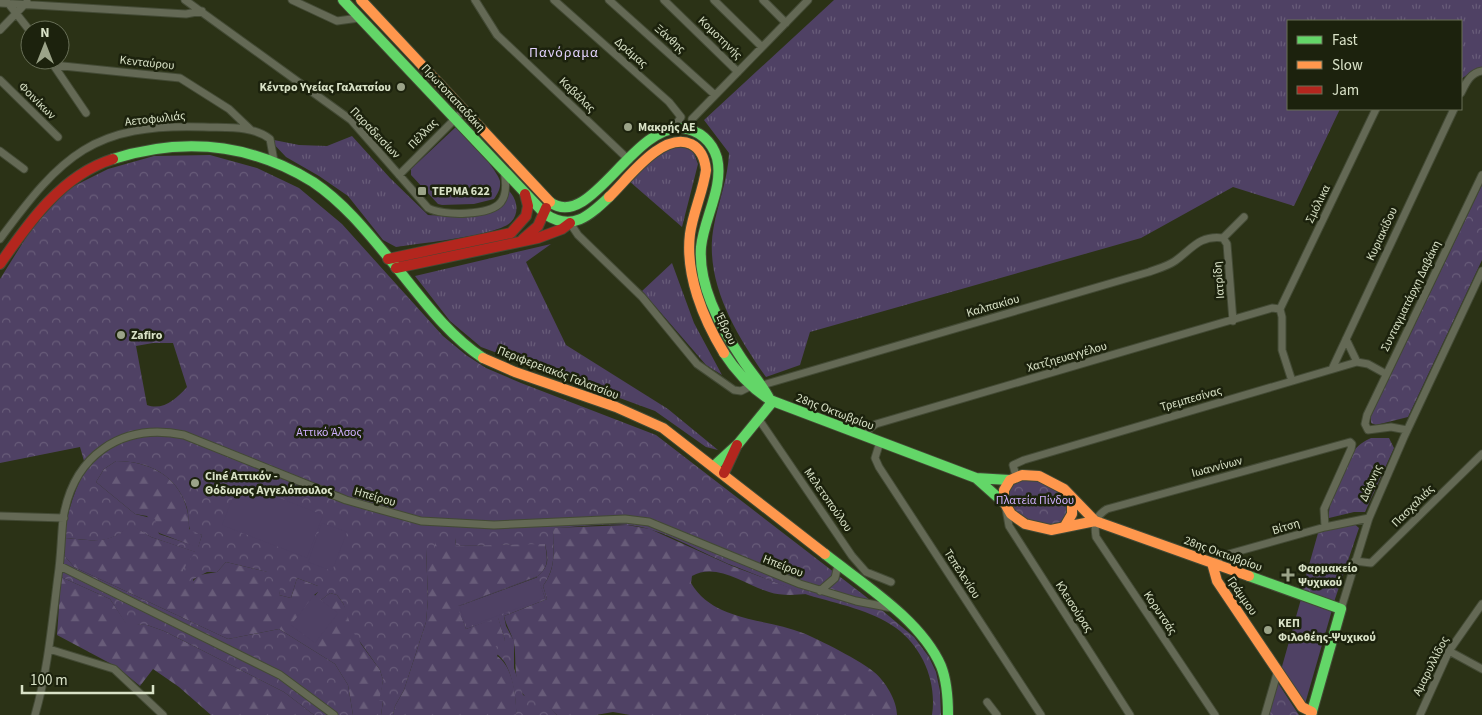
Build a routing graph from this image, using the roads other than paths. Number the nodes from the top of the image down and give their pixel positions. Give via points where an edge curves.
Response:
1 (185, 0) edge
2 (292, 0) edge
3 (343, 0) edge
4 (361, 0) edge
5 (475, 0) edge
6 (554, 0) edge
7 (609, 0) edge
8 (664, 0) edge
9 (714, 0) edge
10 (763, 0) edge
11 (808, 0) edge
12 (27, 2) edge
13 (0, 3) edge
14 (8, 3) junction
15 (202, 11) junction
16 (17, 12) junction
17 (360, 18) junction
18 (22, 20) edge
19 (786, 22) junction
20 (0, 30) edge
21 (762, 47) junction
22 (70, 64) edge
23 (57, 70) edge
24 (1482, 70) edge
25 (738, 72) junction
26 (0, 80) edge
27 (1462, 92) edge
28 (715, 95) junction
29 (1376, 110) edge
30 (1454, 110) edge
31 (463, 111) junction
32 (86, 113) dead end
33 (681, 117) junction
34 (454, 118) junction
35 (692, 119) junction
36 (674, 128) junction
37 (251, 130) junction
38 (698, 133) junction
39 (58, 137) dead end
40 (0, 151) edge
41 (629, 160) junction
42 (274, 161) junction
43 (24, 168) dead end
44 (504, 171) junction
45 (399, 174) junction
46 (1482, 175) edge
47 (523, 191) junction
48 (549, 200) junction
49 (545, 214) junction
50 (1244, 217) dead end
51 (570, 223) junction
52 (1222, 238) junction
53 (0, 240) edge
54 (518, 242) junction
55 (388, 259) junction
56 (1, 260) edge
57 (396, 268) junction
58 (1482, 271) edge
59 (1280, 309) junction
60 (1233, 321) junction
61 (1346, 339) junction
62 (1357, 362) junction
63 (1332, 369) junction
64 (1386, 374) junction
65 (1292, 381) junction
66 (749, 387) junction
67 (764, 387) junction
68 (770, 403) junction
69 (758, 418) junction
70 (1407, 430) junction
71 (865, 436) junction
72 (880, 442) junction
73 (738, 444) junction
74 (1482, 454) edge
75 (714, 466) junction
76 (724, 472) junction
77 (976, 478) junction
78 (1012, 478) junction
79 (1072, 498) junction
80 (1005, 505) junction
81 (0, 516) edge
82 (64, 518) junction
83 (1369, 518) junction
84 (1095, 521) junction
85 (1065, 526) junction
86 (1325, 527) junction
87 (1355, 561) junction
88 (1212, 563) junction
89 (838, 565) junction
90 (60, 566) junction
91 (891, 582) dead end
92 (820, 591) junction
93 (1482, 604) edge
94 (893, 608) junction
95 (1341, 610) junction
96 (48, 648) junction
97 (1449, 651) junction
98 (1482, 669) edge
99 (1278, 670) junction
100 (988, 702) dead end
101 (1311, 713) edge
102 (35, 715) edge
103 (163, 715) edge
104 (334, 715) edge
105 (948, 715) edge
106 (997, 715) edge
107 (1041, 715) edge
108 (1130, 715) edge
109 (1215, 715) edge
110 (1265, 715) edge
111 (1420, 715) edge

1 - 15 street, Παραδεισίων
2 - 17 street via 337,21
3 - 17 main road, Πρωτοπαπαδάκη
4 - 31 main road, Πρωτοπαπαδάκη
5 - 41 street, Καβάλας via 497,34
6 - 33 street, Δράμας via 669,102
7 - 28 street, Ξάνθης
8 - 25 street, Κομοτηνής
9 - 21 street
10 - 19 street
11 - 19 street
12 - 14 street
12 - 15 street via 186,14
12 - 16 street
13 - 14 street
14 - 16 street
15 - 45 street, Παραδεισίων via 351,120
16 - 18 street
16 - 20 street
17 - 34 main road, Πρωτοπαπαδάκη
19 - 21 street
21 - 25 street
22 - 37 street, Κενταύρου via 180,78 229,109
23 - 32 street
24 - 27 street via 1467,80
25 - 28 street
26 - 39 street, Φοινίκων
28 - 35 street
29 - 59 street, Σμόλικα
30 - 61 street, Κυριακίδου
31 - 34 street, Πέλλας
31 - 48 main road, Πρωτοπαπαδάκη
33 - 35 street
33 - 36 street
34 - 44 main road, Πρωτοπαπαδάκη
34 - 45 street, Πέλλας
35 - 38 street, Έβρου
36 - 38 main road
36 - 41 main road via 658,133
37 - 42 street via 270,139
37 - 53 street, Αετοφωλιάς via 168,127 125,132 103,139 62,165 24,206
38 - 67 main road, Έβρου via 711,145 718,164 717,180 702,233 703,272 730,338
40 - 43 street
41 - 48 main road via 575,208 565,210
42 - 55 main road, Περιφερειακός Γαλατσίου via 327,192 355,219
42 - 56 main road, Περιφερειακός Γαλατσίου via 229,149 175,146 129,154 104,163 66,186 36,215
44 - 45 street, Παραδεισίων via 506,182 501,202 493,208 448,214 428,208
44 - 47 main road, Πρωτοπαπαδάκη
46 - 64 street, Συνταγματάρχη Δαβάκη
47 - 49 main road, Πρωτοπαπαδάκη
47 - 55 main road via 529,203 528,215 511,233
48 - 49 main road
49 - 51 main road
49 - 54 main road via 532,234
50 - 52 street
51 - 54 main road, Έβρου via 552,234
51 - 66 street via 578,235 642,297 697,364 734,390
51 - 66 main road, Έβρου via 594,210 664,145 685,141 698,149 706,169 690,234 688,260 719,344 732,368
52 - 60 street, Ιατρίδη via 1227,244
52 - 67 street, Καλπακίου via 1211,237 1201,241 1174,262 1149,272
54 - 57 main road, Έβρου
55 - 57 main road, Περιφερειακός Γαλατσίου
57 - 75 main road, Περιφερειακός Γαλατσίου via 467,347 485,359 665,429
58 - 70 street, Δάφνης
59 - 60 street, Χατζηευαγγέλου via 1272,308
59 - 65 street via 1282,350
60 - 71 street, Χατζηευαγγέλου via 876,424
61 - 62 street
61 - 63 street, Κυριακίδου
62 - 63 street, Τρεμπεσίνας
62 - 64 street
63 - 65 street, Τρεμπεσίνας
64 - 70 street, Συνταγματάρχη Δαβάκη via 1367,415 1366,429 1374,431 1391,427
65 - 78 street, Τρεμπεσίνας via 1024,460 1013,465
66 - 68 main road, Έβρου
67 - 68 main road, Έβρου
68 - 69 main road
68 - 71 main road, 28ης Οκτωβρίου
69 - 73 main road
69 - 91 street, Μελετοπούλου via 852,556 866,572
70 - 83 street, Δάφνης
71 - 72 main road, 28ης Οκτωβρίου
72 - 77 main road, 28ης Οκτωβρίου
72 - 107 street, Τεπελενίου via 875,458 879,467
73 - 75 main road
73 - 76 main road
74 - 87 street, Πασχαλιάς via 1371,563
75 - 76 main road, Περιφερειακός Γαλατσίου
76 - 89 main road, Περιφερειακός Γαλατσίου
77 - 78 main road, 28ης Οκτωβρίου
77 - 80 main road, 28ης Οκτωβρίου
78 - 79 main road, 28ης Οκτωβρίου via 1031,474 1046,478 1062,487
78 - 80 main road via 1004,489
79 - 84 main road, 28ης Οκτωβρίου
79 - 85 main road via 1072,514
80 - 85 main road, 28ης Οκτωβρίου via 1011,514 1034,526 1049,530
80 - 108 street, Κλεισούρας via 1009,526
81 - 82 street
82 - 90 street, Ηπείρου
82 - 92 street, Ηπείρου via 79,472 100,451 133,434 169,432 202,441 383,512 428,522 467,525 641,521 661,526
83 - 86 street, Βίτση
83 - 87 street, Δάφνης
84 - 85 main road, 28ης Οκτωβρίου
84 - 86 street, Ιωαννίνων via 1107,509 1350,442 1351,449 1324,509
84 - 88 main road, 28ης Οκτωβρίου
84 - 109 street, Κορυτσάς via 1096,537
86 - 88 street, Βίτση via 1225,555
87 - 95 street, Δάφνης
88 - 95 main road, 28ης Οκτωβρίου
88 - 99 main road, Γράμμου via 1217,581
89 - 92 street via 835,578
89 - 94 main road, Περιφερειακός Γαλατσίου
90 - 96 street, Ηπείρου
90 - 104 street via 280,675
92 - 94 street, Ηπείρου
93 - 97 street, Αμαρυλλίδος
94 - 105 main road, Περιφερειακός Γαλατσίου via 918,630 937,656 947,685
95 - 101 main road, Δάφνης
96 - 102 street, Ηπείρου
96 - 103 street via 114,669
97 - 98 street
97 - 111 street, Αμαρυλλίδος
99 - 101 main road, Γράμμου via 1302,707
99 - 110 street
100 - 106 street

